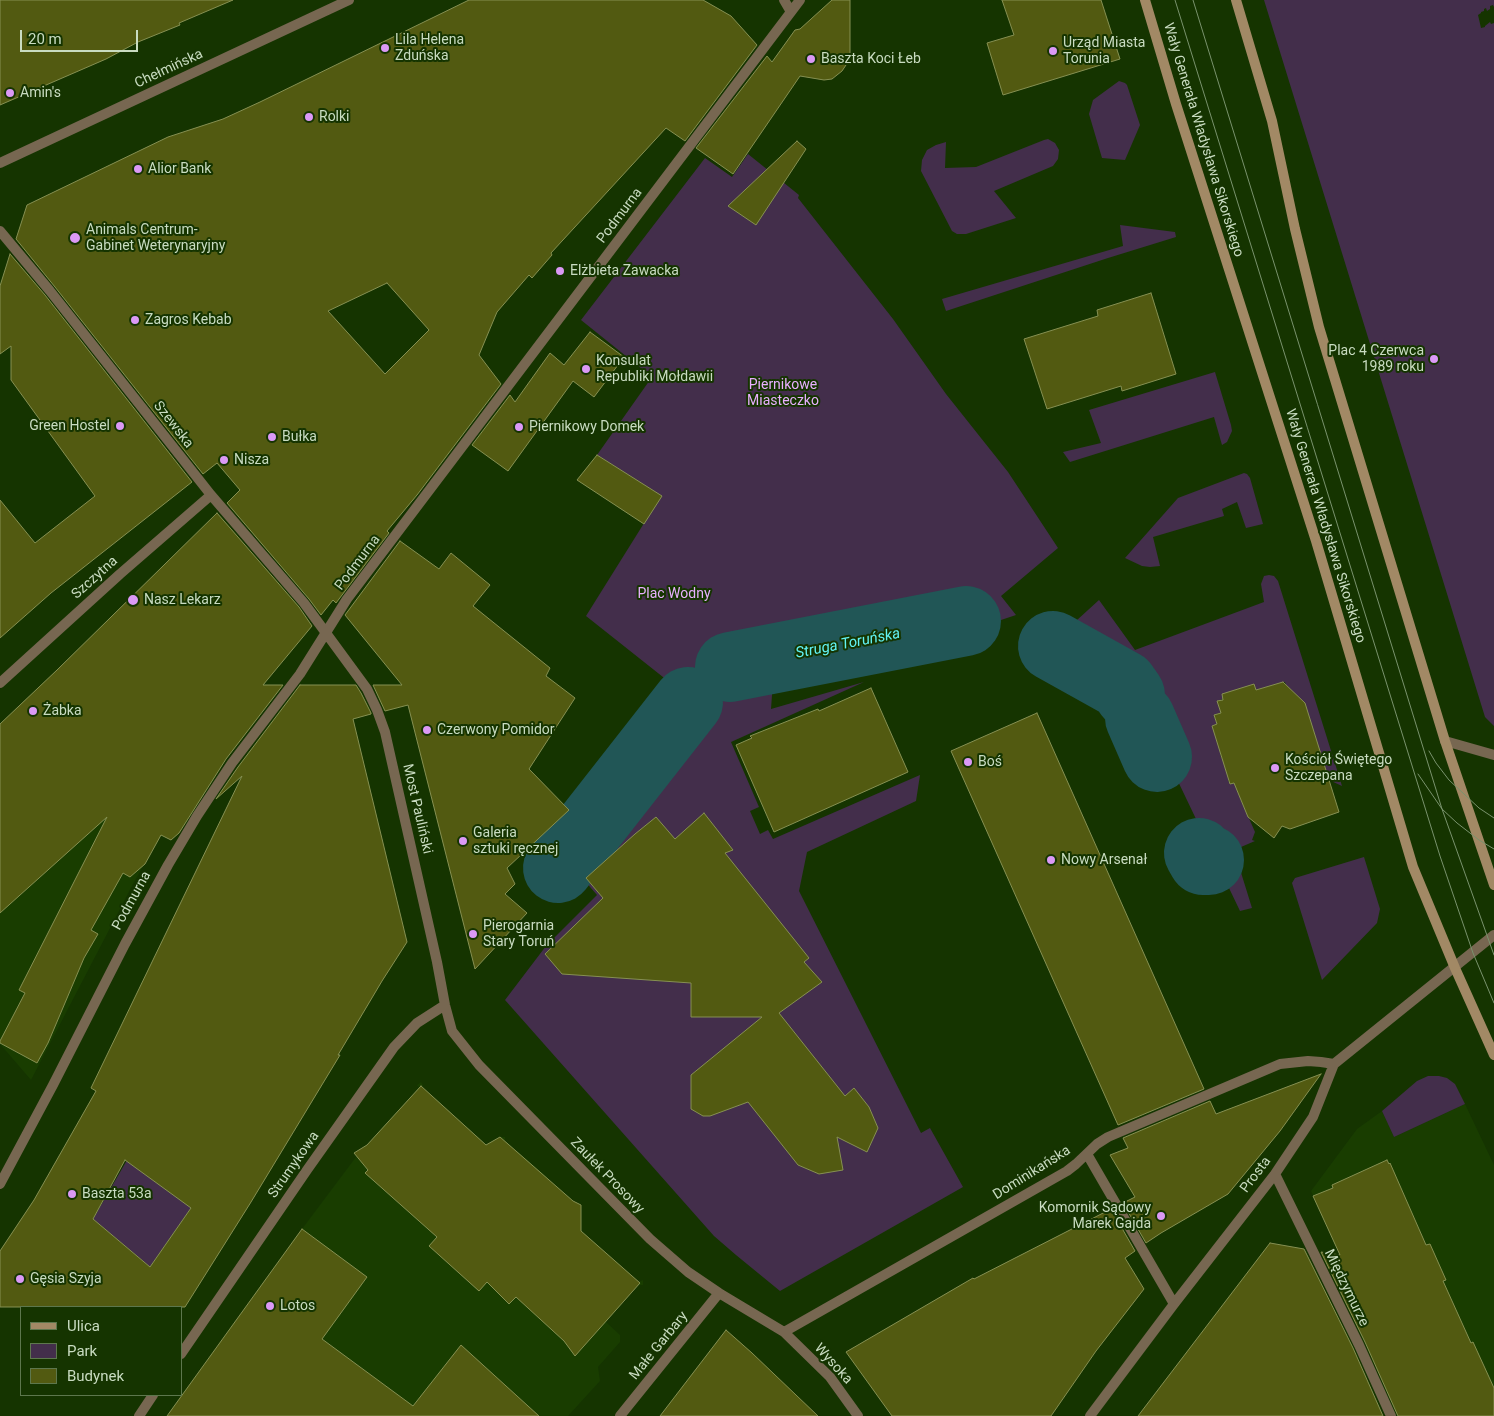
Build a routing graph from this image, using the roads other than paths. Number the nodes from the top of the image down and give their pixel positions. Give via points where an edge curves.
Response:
1 (349, 0) edge
2 (784, 0) edge
3 (800, 0) edge
4 (1145, 0) edge
5 (1236, 0) edge
6 (791, 12) junction
7 (0, 162) edge
8 (0, 231) edge
9 (211, 495) junction
10 (326, 634) junction
11 (0, 683) edge
12 (1445, 741) junction
13 (1494, 755) edge
14 (1494, 885) edge
15 (1494, 935) edge
16 (1454, 968) junction
17 (445, 1004) junction
18 (1494, 1055) edge
19 (1334, 1064) junction
20 (1087, 1154) junction
21 (1275, 1174) junction
22 (0, 1184) edge
23 (719, 1293) junction
24 (1174, 1304) junction
25 (784, 1332) junction
26 (182, 1353) edge
27 (152, 1396) edge
28 (139, 1416) edge
29 (620, 1416) edge
30 (858, 1416) edge
31 (1090, 1416) edge
32 (1391, 1416) edge

1 - 7 street, Chełmińska
2 - 6 street
3 - 6 street, Podmurna
4 - 16 street, Wały Generała Władysława Sikorskiego via 1316,541 1413,867
5 - 12 street via 1272,120 1294,229 1319,327
6 - 10 street, Podmurna via 347,599
8 - 9 street, Szewska
9 - 10 street, Szewska via 304,603
9 - 11 street, Szczytna
10 - 17 street, Most Pauliński via 367,689 385,732
10 - 22 street, Podmurna via 197,816 125,944
12 - 13 street
12 - 14 street
15 - 16 street
16 - 18 street, Wały Generała Władysława Sikorskiego
16 - 19 street
17 - 23 street, Zaułek Prosowy via 452,1030 479,1065 650,1239 688,1272
17 - 26 street, Strumykowa via 417,1024 394,1048
19 - 20 street, Dominikańska via 1308,1061 1280,1064 1108,1137
19 - 21 street, Prosta via 1314,1117
20 - 24 street
20 - 25 street, Dominikańska via 1066,1171
21 - 24 street, Prosta
21 - 32 street, Międzymurze
23 - 25 street, Zaułek Prosowy
23 - 29 street, Małe Garbary
24 - 31 street, Prosta
25 - 30 street, Wysoka via 830,1377
27 - 28 street

